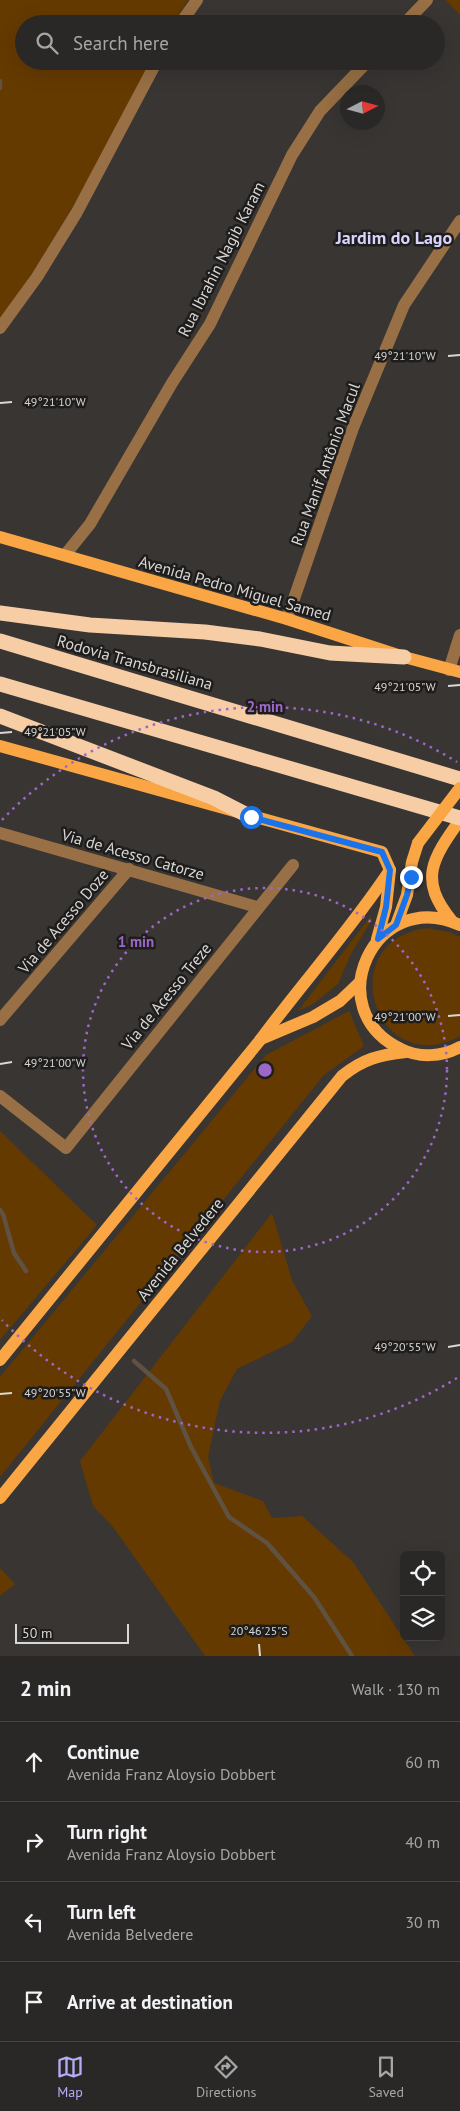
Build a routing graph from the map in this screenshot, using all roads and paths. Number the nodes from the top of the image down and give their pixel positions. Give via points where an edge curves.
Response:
1 (197, 0) edge
2 (426, 0) edge
3 (186, 15) edge
4 (412, 15) edge
5 (152, 70) edge
6 (360, 70) edge
7 (460, 221) edge
8 (0, 328) edge
9 (0, 537) edge
10 (64, 555) junction
11 (0, 613) edge
12 (287, 619) junction
13 (460, 635) edge
14 (0, 641) edge
15 (404, 658) junction
16 (454, 671) edge
17 (0, 684) edge
18 (0, 716) edge
19 (0, 746) edge
20 (460, 779) edge
21 (460, 788) edge
22 (251, 817) junction
23 (460, 819) edge
24 (0, 833) edge
25 (293, 865) dead end
26 (129, 869) junction
27 (390, 870) junction
28 (257, 907) junction
29 (456, 923) edge
30 (396, 925) junction
31 (378, 939) junction
32 (360, 982) junction
33 (1, 1019) edge
34 (261, 1040) junction
35 (460, 1048) edge
36 (406, 1052) junction
37 (0, 1096) edge
38 (0, 1360) edge
39 (0, 1498) edge

1 - 3 street
2 - 4 street
5 - 8 street via 77,212
6 - 10 street, Rua Ibrahin Nagib Karam via 320,112 292,155 210,324 90,524
7 - 12 street, Rua Manif Antônio Macul via 404,305 353,428
9 - 10 main road, Avenida Pedro Miguel Samed
10 - 12 main road, Avenida Pedro Miguel Samed
11 - 15 highway via 90,625 205,632 330,653
12 - 15 main road, Avenida Pedro Miguel Samed
13 - 16 street
14 - 20 highway, Rodovia Transbrasiliana
15 - 16 main road, Avenida Pedro Miguel Samed
17 - 23 highway
18 - 22 highway via 214,798
19 - 22 main road
21 - 30 main road, bridge via 418,843 407,895
22 - 27 main road via 382,852
23 - 29 main road via 438,850 432,873 434,895
24 - 26 street, Via de Acesso Catorze
25 - 28 street, Via de Acesso Treze
26 - 28 street, Via de Acesso Catorze
26 - 33 street, Via de Acesso Doze
27 - 31 main road
27 - 34 main road via 367,905 297,990
28 - 37 street, Via de Acesso Treze via 66,1148
29 - 30 main road via 429,917 406,920
30 - 31 main road
31 - 32 main road via 365,959
32 - 34 main road via 340,1001
32 - 36 main road via 363,1007 375,1030
34 - 38 main road
35 - 36 main road via 432,1055
36 - 39 main road, Avenida Belvedere via 380,1055 359,1063 342,1076

